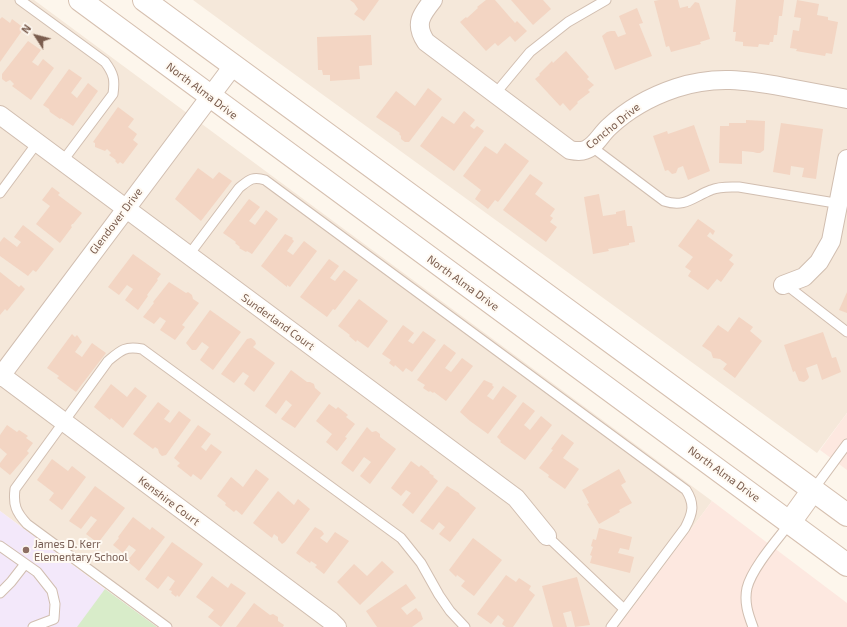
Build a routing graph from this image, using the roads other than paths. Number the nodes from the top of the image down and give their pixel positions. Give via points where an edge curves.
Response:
1 (20, 0) edge
2 (80, 0) edge
3 (144, 0) edge
4 (606, 0) edge
5 (428, 2) edge
6 (233, 66) junction
7 (495, 94) junction
8 (210, 97) junction
9 (847, 99) edge
10 (0, 116) edge
11 (37, 143) junction
12 (592, 146) junction
13 (847, 159) edge
14 (62, 162) junction
15 (0, 193) edge
16 (843, 205) edge
17 (126, 209) junction
18 (188, 256) junction
19 (784, 285) joint
20 (847, 332) edge
21 (1, 376) edge
22 (64, 422) junction
23 (847, 444) edge
24 (813, 490) junction
25 (847, 515) edge
26 (790, 522) junction
27 (547, 536) joint
28 (0, 546) edge
29 (25, 564) junction
30 (847, 565) edge
31 (0, 592) edge
32 (624, 609) junction
33 (54, 623) edge
34 (33, 627) edge
35 (167, 627) edge
36 (337, 627) edge
37 (465, 627) edge
38 (611, 627) edge
39 (753, 627) edge

1 - 14 lane via 105,62 112,72 113,94
2 - 8 main road, North Alma Drive
3 - 6 main road
4 - 7 lane via 568,22 530,52
5 - 7 street, Concho Drive via 420,20 420,28 426,42
6 - 8 street, Glendover Drive
6 - 24 main road
7 - 12 street, Concho Drive via 570,150 578,152
8 - 17 street, Glendover Drive
8 - 26 main road, North Alma Drive
9 - 12 street, Concho Drive via 743,80 703,82 678,87 644,102 609,127
10 - 11 street, Sunderland Court
11 - 14 street, Sunderland Court
11 - 15 lane
12 - 16 lane via 664,201 672,203 688,202 712,189 727,186
13 - 16 street
14 - 17 street, Sunderland Court
16 - 19 street via 831,242 819,262 804,278
17 - 18 street, Sunderland Court
17 - 21 street, Glendover Drive
18 - 27 street, Sunderland Court via 516,498
18 - 32 lane via 239,188 256,178 265,180 680,485 692,499 691,516 685,528
19 - 20 lane
21 - 22 street, Kenshire Court
22 - 35 lane via 15,489 14,500 18,514 27,524
22 - 36 street, Kenshire Court
22 - 37 lane via 108,361 131,347 142,349 401,538 421,563 450,611
23 - 24 lane
24 - 25 main road
24 - 26 main road
26 - 30 main road, North Alma Drive
26 - 39 lane via 753,573 747,588 747,612
27 - 32 lane
28 - 29 lane
29 - 31 lane
29 - 33 lane via 37,572 52,591 55,604
32 - 38 lane
33 - 34 lane

